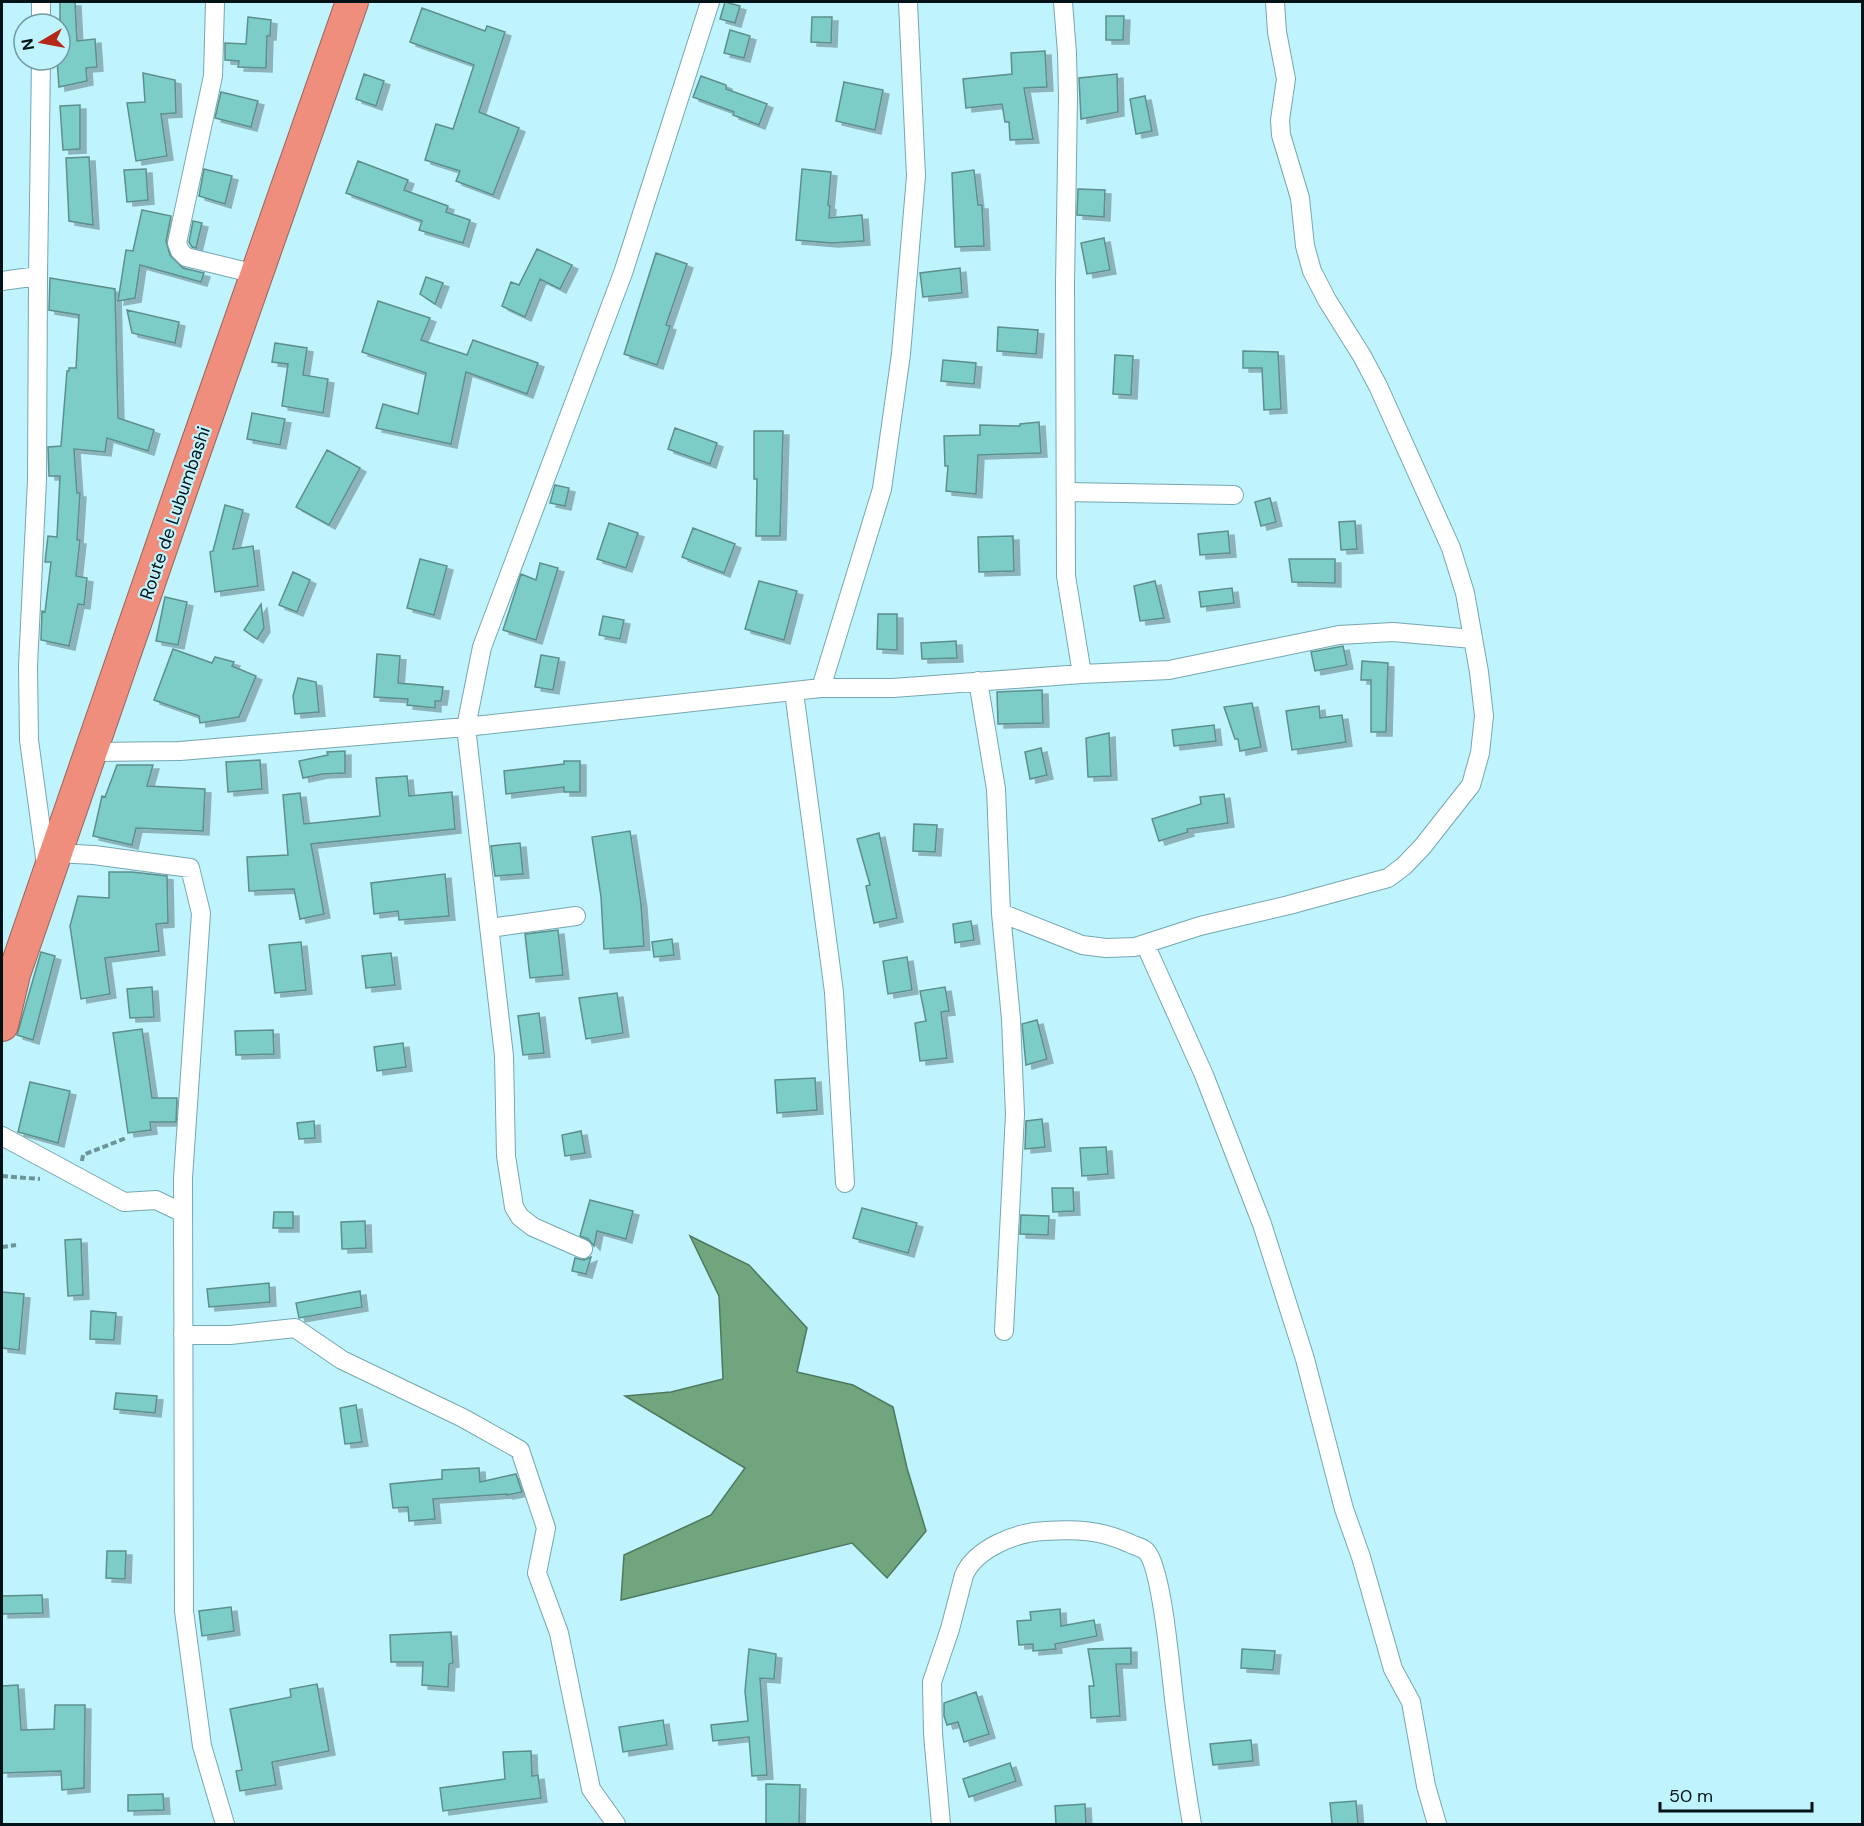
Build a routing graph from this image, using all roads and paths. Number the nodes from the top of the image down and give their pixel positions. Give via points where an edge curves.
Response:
1 (215, 2) edge
2 (352, 2) edge
3 (710, 2) edge
4 (908, 2) edge
5 (1063, 2) edge
6 (1275, 2) edge
7 (41, 72) edge
8 (256, 274) junction
9 (38, 276) junction
10 (2, 281) edge
11 (1066, 492) junction
12 (1234, 495) dead end
13 (1473, 639) junction
14 (1082, 674) junction
15 (978, 681) junction
16 (821, 688) junction
17 (794, 692) junction
18 (466, 727) junction
19 (92, 752) junction
20 (52, 865) junction
21 (1001, 913) junction
22 (576, 916) dead end
23 (490, 928) junction
24 (1145, 944) junction
25 (2, 1025) edge
26 (2, 1136) edge
27 (126, 1138) dead end
28 (77, 1176) junction
29 (845, 1183) dead end
30 (183, 1213) junction
31 (16, 1245) dead end
32 (2, 1247) edge
33 (583, 1249) dead end
34 (1004, 1331) dead end
35 (183, 1335) junction
36 (225, 1824) edge
37 (616, 1824) edge
38 (941, 1824) edge
39 (1192, 1824) edge
40 (1437, 1824) edge

1 - 8 street via 213,76 177,243 186,257
2 - 8 highway, Route de Lubumbashi
3 - 18 street via 622,273 482,646
4 - 16 street via 916,176 901,354 882,489
5 - 11 street via 1068,117
6 - 13 street via 1286,79 1281,135 1300,198 1312,271 1362,356 1423,483 1451,548 1465,593
7 - 9 street
8 - 19 highway, Route de Lubumbashi
9 - 10 street
9 - 20 street via 38,480 31,579 29,740
11 - 12 street
11 - 14 street via 1066,576
13 - 14 street via 1393,632 1339,635 1169,670
13 - 24 street via 1484,716 1471,785 1404,866 1388,878 1366,885 1200,926
14 - 15 street
15 - 16 street via 893,688
15 - 21 street via 996,789
16 - 17 street
17 - 18 street
17 - 29 street via 834,992
18 - 19 street via 180,751
18 - 23 street
19 - 20 highway, Route de Lubumbashi
20 - 25 highway, Route de Lubumbashi via 14,974
20 - 30 street via 94,855 190,868 201,913
21 - 24 street via 1082,945 1106,948
21 - 34 street via 1015,1114
22 - 23 street
23 - 33 street via 506,1082 506,1156 514,1207 533,1227
24 - 40 street via 1204,1075 1262,1224 1305,1359 1344,1509 1393,1669 1410,1702
26 - 28 street
27 - 28 path via 83,1155
28 - 30 street via 124,1202 156,1200
30 - 35 street
31 - 32 path
35 - 36 street via 184,1611 202,1746
35 - 37 street via 295,1328 342,1360 520,1450 546,1528 537,1573 559,1633 591,1789
38 - 39 street via 932,1682 964,1575 984,1552 1032,1532 1056,1530 1114,1536 1145,1550 1154,1564

